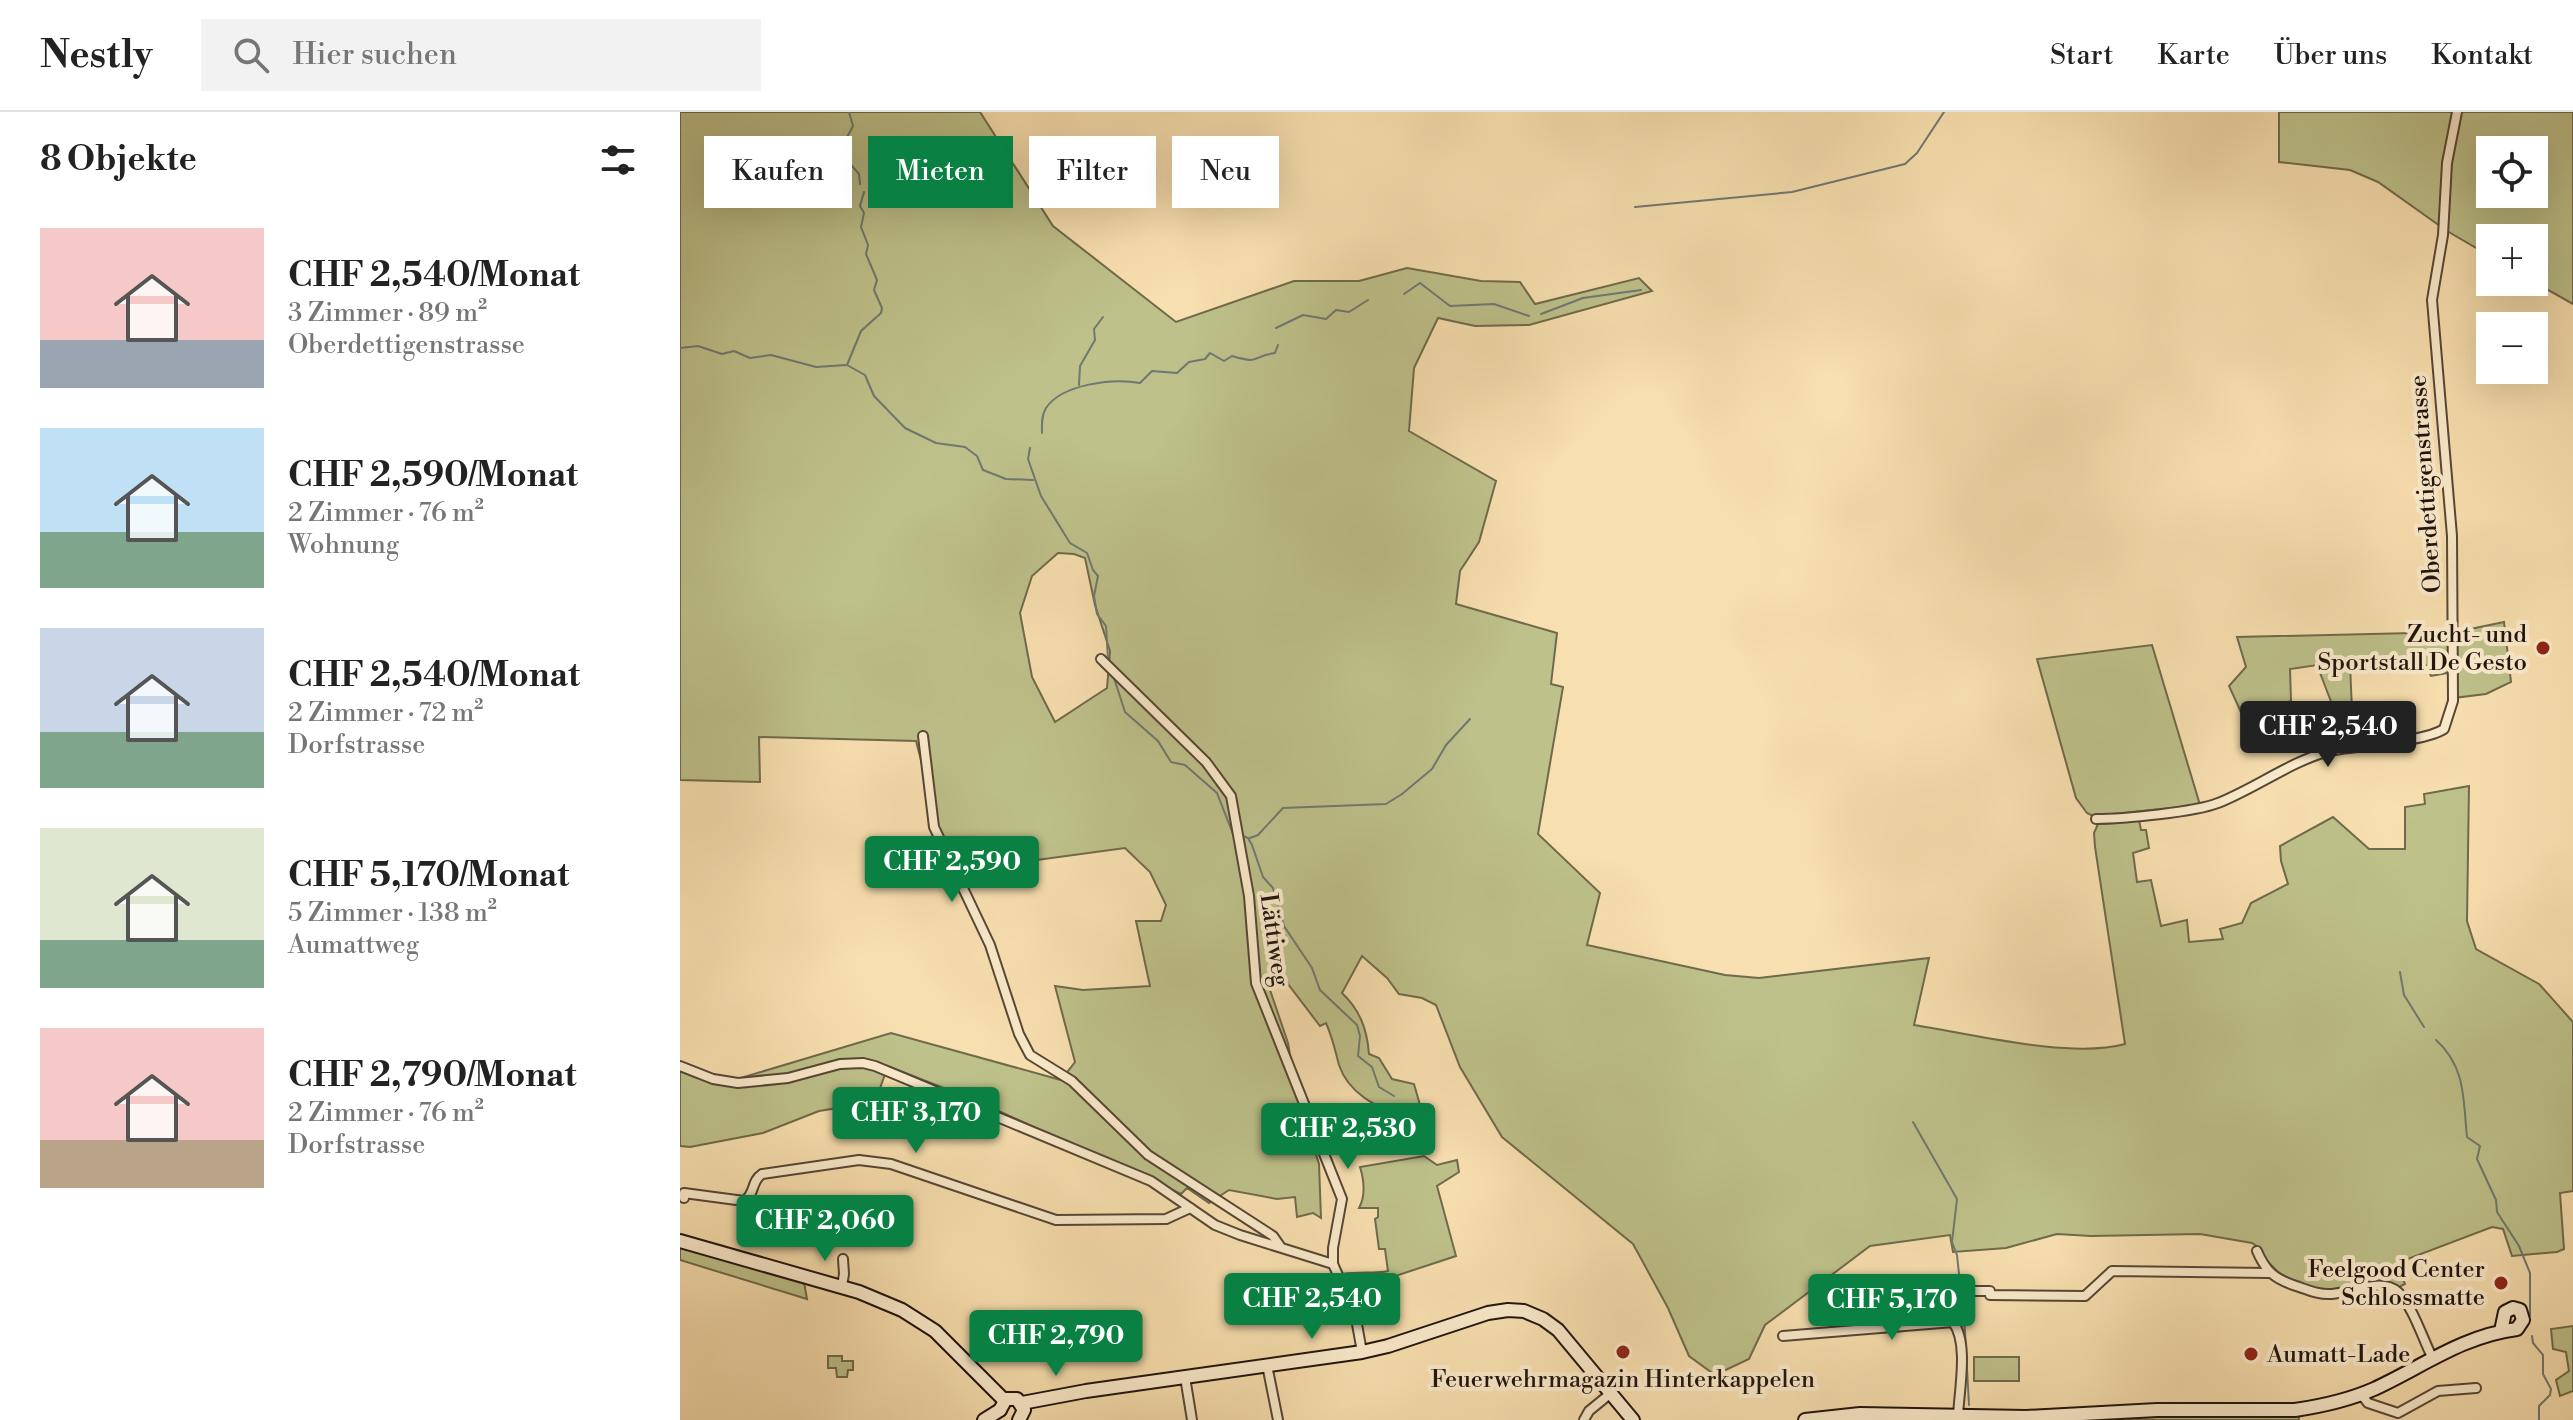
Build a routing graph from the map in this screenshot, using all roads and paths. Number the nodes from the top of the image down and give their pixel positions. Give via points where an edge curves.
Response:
1 (2457, 112) edge
2 (1101, 659) dead end
3 (923, 736) dead end
4 (2096, 819) dead end
5 (680, 1066) edge
6 (684, 1198) dead end
7 (1190, 1208) junction
8 (680, 1241) edge
9 (1280, 1246) junction
10 (2257, 1251) dead end
11 (843, 1259) dead end
12 (1333, 1264) junction
13 (2269, 1273) junction
14 (842, 1286) junction
15 (1971, 1291) dead end
16 (2501, 1331) dead end
17 (1783, 1336) dead end
18 (1362, 1352) junction
19 (2432, 1357) junction
20 (1267, 1365) junction
21 (1185, 1377) junction
22 (2476, 1388) dead end
23 (1611, 1393) junction
24 (2361, 1394) junction
25 (1003, 1410) edge
26 (1023, 1414) edge
27 (1958, 1416) junction
28 (984, 1420) edge
29 (1192, 1420) edge
30 (1278, 1420) edge
31 (1584, 1420) edge
32 (1633, 1420) edge
33 (1805, 1420) edge

1 - 4 street, Oberdettigenstrasse via 2432,300 2453,562 2453,701 2444,729 2310,757 2205,807
2 - 12 street, Lättiweg via 1216,774 1231,796 1249,896 1256,983 1342,1199
3 - 9 street via 934,827 990,945 1030,1055 1072,1081 1148,1155 1273,1236
5 - 7 street via 738,1083 788,1078 840,1064 875,1066 1151,1181
6 - 7 street via 684,1193 744,1201 762,1174 868,1160 1056,1220 1166,1219
7 - 9 street via 1215,1225
8 - 14 street
9 - 12 street
10 - 13 street
11 - 14 street
12 - 18 street via 1355,1313
13 - 15 street via 2112,1271 2085,1296
13 - 19 street via 2316,1293 2376,1286 2396,1290
14 - 25 street via 924,1323 946,1341
16 - 19 street
17 - 27 street via 1955,1322 1961,1363
18 - 20 street
18 - 23 street via 1488,1313 1524,1311 1558,1330
19 - 24 street
20 - 21 street
20 - 30 street
21 - 26 street
21 - 29 street
22 - 24 street via 2438,1391 2398,1413 2368,1403
23 - 31 street
23 - 32 street
24 - 27 street via 2295,1410
25 - 26 street via 1013,1398
25 - 28 street
27 - 33 street via 1860,1414

